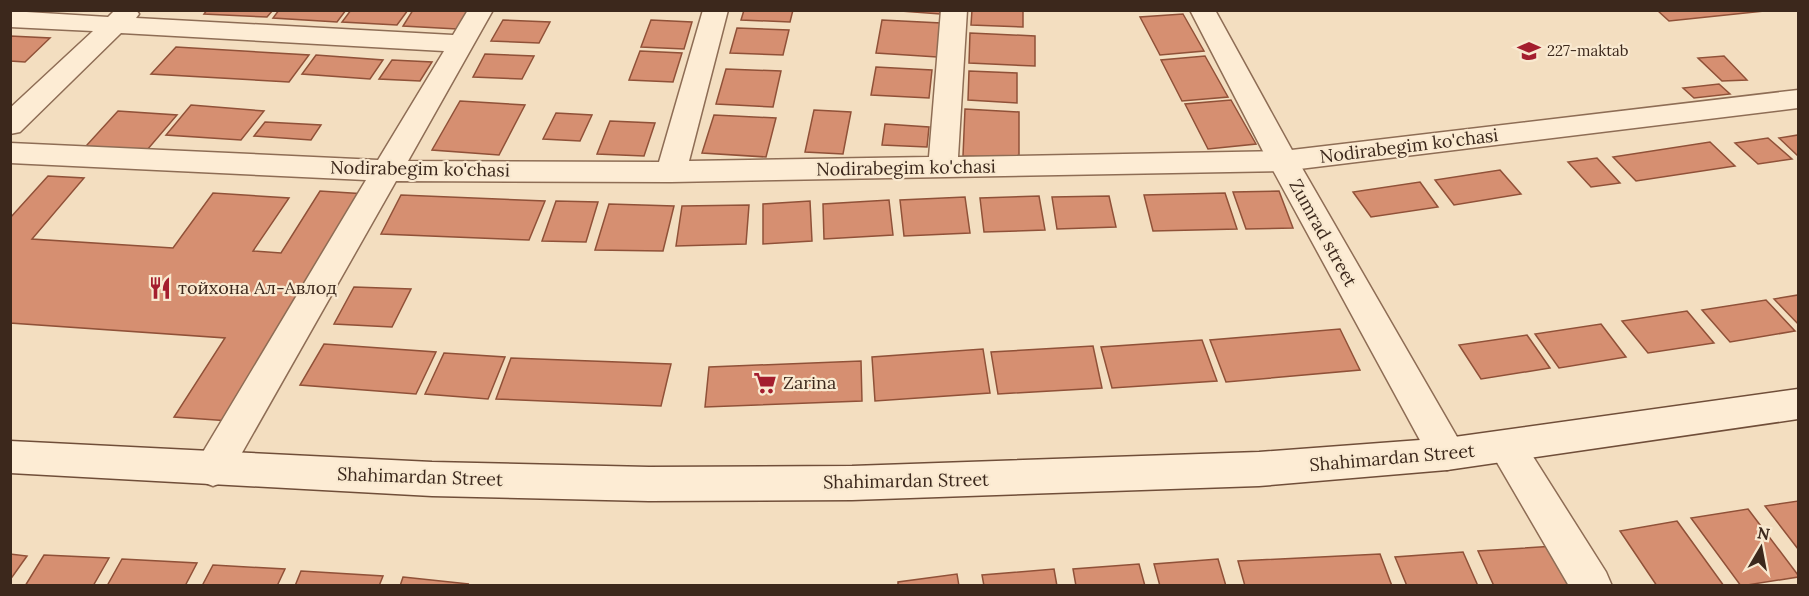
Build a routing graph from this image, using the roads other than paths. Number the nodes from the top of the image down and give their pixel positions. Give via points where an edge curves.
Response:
1 (481, 10) edge
2 (717, 10) edge
3 (954, 10) edge
4 (1202, 10) edge
5 (123, 17) edge
6 (10, 19) edge
7 (462, 44) junction
8 (1798, 99) edge
9 (10, 125) edge
10 (10, 153) edge
11 (1283, 161) junction
12 (943, 167) junction
13 (385, 171) junction
14 (671, 172) junction
15 (1798, 404) edge
16 (1507, 447) junction
17 (1447, 454) junction
18 (10, 457) edge
19 (213, 469) junction
20 (1592, 585) edge

1 - 7 street
2 - 14 street
3 - 12 street
4 - 11 street, Zumrad street
5 - 6 street
5 - 7 street
5 - 9 street
7 - 13 street
8 - 11 street, Nodirabegim ko'chasi
10 - 13 street, Nodirabegim ko'chasi
11 - 12 street, Nodirabegim ko'chasi
11 - 17 street, Zumrad street
12 - 14 street, Nodirabegim ko'chasi
13 - 14 street, Nodirabegim ko'chasi
13 - 19 street
15 - 16 street, Shahimardan Street
16 - 17 street, Shahimardan Street
16 - 20 street
17 - 19 street, Shahimardan Street via 1259,469 852,483 649,484
18 - 19 street, Shahimardan Street

